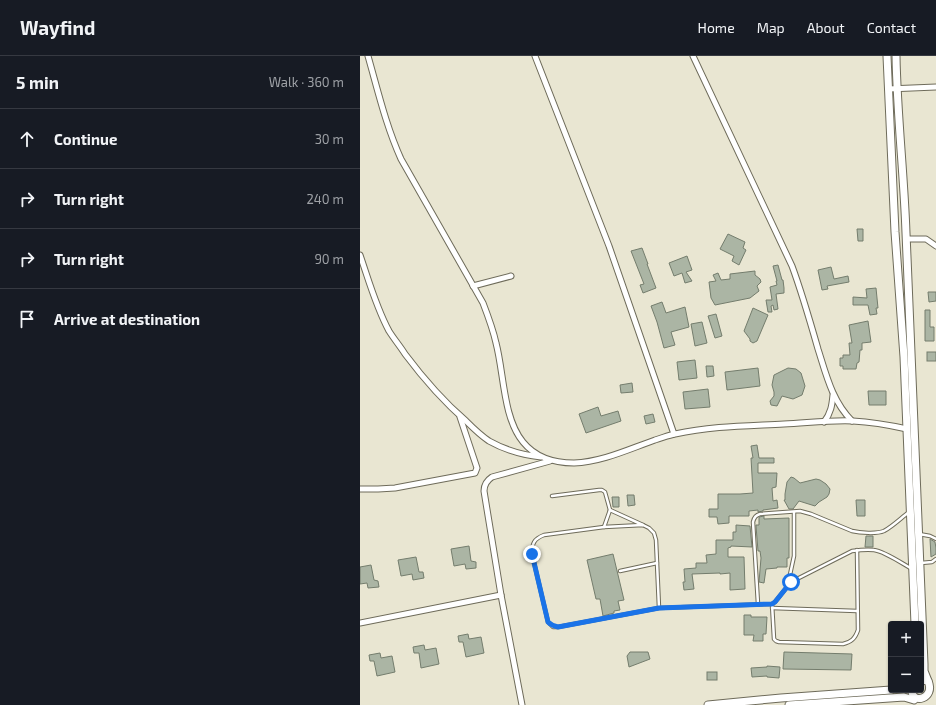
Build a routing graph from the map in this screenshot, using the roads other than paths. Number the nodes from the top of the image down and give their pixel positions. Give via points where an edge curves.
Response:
1 (368, 56) edge
2 (535, 56) edge
3 (693, 56) edge
4 (887, 56) edge
5 (896, 56) edge
6 (936, 87) edge
7 (896, 88) junction
8 (888, 89) junction
9 (906, 239) junction
10 (936, 246) edge
11 (360, 255) edge
12 (511, 276) dead end
13 (473, 286) junction
14 (833, 394) junction
15 (460, 416) junction
16 (852, 421) junction
17 (824, 422) junction
18 (907, 429) junction
19 (674, 434) junction
20 (543, 457) junction
21 (550, 461) junction
22 (360, 489) edge
23 (552, 496) dead end
24 (610, 510) junction
25 (914, 511) junction
26 (794, 512) junction
27 (643, 525) junction
28 (604, 527) junction
29 (919, 534) junction
30 (936, 539) edge
31 (857, 550) junction
32 (936, 559) edge
33 (657, 563) junction
34 (920, 563) junction
35 (913, 570) junction
36 (620, 571) dead end
37 (788, 584) junction
38 (501, 595) junction
39 (758, 604) junction
40 (772, 604) junction
41 (659, 608) junction
42 (772, 608) junction
43 (858, 611) junction
44 (915, 621) edge
45 (360, 623) edge
46 (929, 683) edge
47 (888, 690) edge
48 (912, 693) edge
49 (917, 702) edge
50 (856, 703) edge
51 (522, 705) edge
52 (708, 705) edge
53 (789, 705) edge

1 - 13 street via 401,159
2 - 19 street via 609,246
3 - 14 street via 792,266
4 - 8 main road
5 - 7 main road
6 - 7 street
7 - 8 street
7 - 9 main road
8 - 18 main road
9 - 10 street via 926,239
9 - 25 main road
11 - 15 street via 375,302 390,333 421,374
12 - 13 street
13 - 20 street via 490,321 516,430 522,441
14 - 16 street
14 - 17 street via 832,408
15 - 20 street via 477,432 500,447
15 - 22 street via 477,468 475,473 395,488
16 - 17 street
16 - 18 street
17 - 19 street via 731,426
18 - 25 main road
19 - 21 street via 602,459 574,463
20 - 21 street
21 - 38 street via 492,477 484,486
23 - 24 lane via 602,490 605,492
24 - 27 lane
24 - 28 lane
25 - 26 lane via 878,533 852,531 811,514
25 - 29 main road
25 - 35 main road
26 - 37 lane via 794,556
26 - 39 lane via 760,514 754,518
27 - 28 lane
27 - 33 lane via 654,533
28 - 41 lane via 544,535 535,540 532,554 550,625 558,627
29 - 30 lane
29 - 34 main road
31 - 35 lane via 880,552
31 - 37 lane
31 - 43 lane
32 - 34 lane
33 - 36 lane
33 - 41 lane
34 - 46 main road via 924,671
35 - 44 main road
37 - 40 lane
38 - 45 street
38 - 51 street
39 - 40 lane
39 - 41 lane
40 - 42 lane
42 - 43 lane
42 - 43 lane via 776,642 848,643 853,640 858,630
46 - 49 main road via 934,690 931,701 923,704
47 - 52 main road
48 - 49 main road
49 - 50 main road via 904,697
50 - 53 main road

